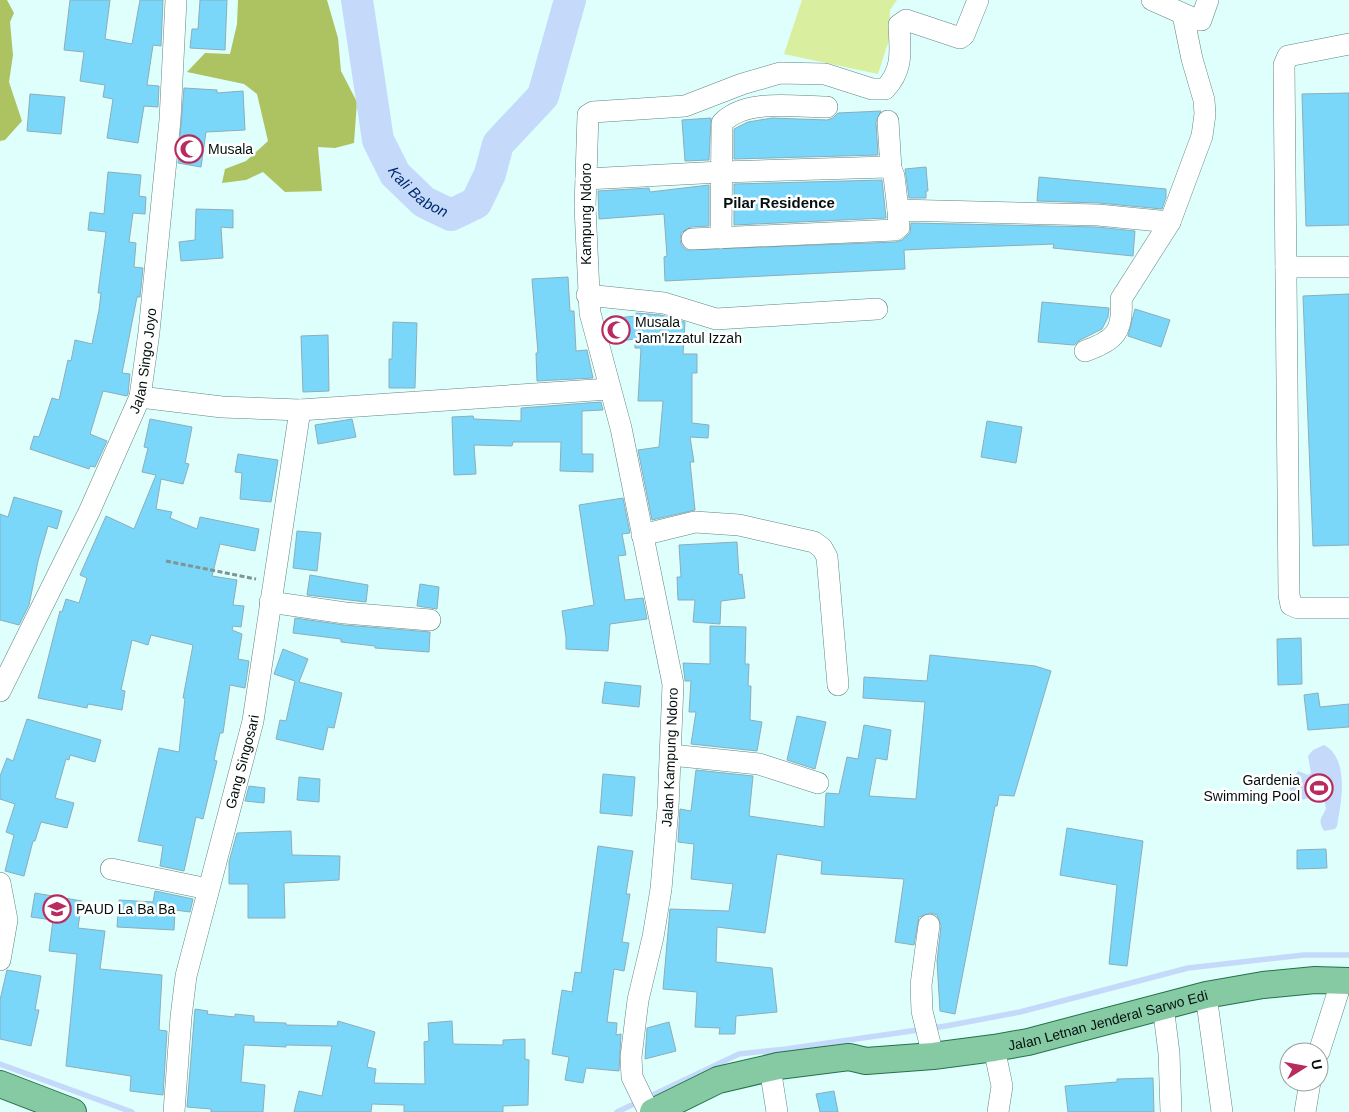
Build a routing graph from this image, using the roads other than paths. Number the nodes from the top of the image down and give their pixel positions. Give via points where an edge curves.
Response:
1 (176, 0) edge
2 (978, 0) edge
3 (1152, 0) edge
4 (1208, 0) edge
5 (1183, 16) junction
6 (1349, 44) edge
7 (827, 107) dead end
8 (888, 122) dead end
9 (891, 169) junction
10 (721, 172) junction
11 (586, 179) junction
12 (898, 210) junction
13 (1170, 222) junction
14 (721, 238) junction
15 (692, 239) dead end
16 (1286, 267) junction
17 (1349, 267) edge
18 (588, 304) junction
19 (877, 309) dead end
20 (1085, 351) dead end
21 (609, 389) junction
22 (140, 397) junction
23 (300, 410) junction
24 (642, 534) junction
25 (271, 592) junction
26 (1349, 608) edge
27 (430, 620) dead end
28 (2, 680) edge
29 (838, 684) dead end
30 (671, 755) junction
31 (818, 783) dead end
32 (112, 869) dead end
33 (0, 883) edge
34 (208, 889) junction
35 (929, 925) dead end
36 (0, 960) edge
37 (1345, 981) edge
38 (1206, 995) junction
39 (1163, 1006) junction
40 (1323, 1042) edge
41 (994, 1048) junction
42 (931, 1049) junction
43 (771, 1074) junction
44 (0, 1084) edge
45 (1308, 1092) edge
46 (0, 1097) edge
47 (175, 1108) edge
48 (54, 1110) edge
49 (650, 1111) edge
50 (680, 1112) edge
51 (777, 1112) edge
52 (998, 1112) edge
53 (1171, 1112) edge
54 (1222, 1112) edge
55 (1305, 1112) edge

1 - 22 street, Jalan Singo Joyo via 170,120
2 - 11 street, Kampung Ndoro via 960,38 906,20 902,22 899,25 900,61 895,78 885,88 872,89 826,74 780,73 685,106 593,112 588,115
3 - 5 street
4 - 5 street via 1201,20
5 - 13 street via 1205,114 1202,136
6 - 16 street via 1298,52 1288,56 1284,65
7 - 10 street via 751,107 730,114 722,123
8 - 9 street
9 - 10 street via 844,167
9 - 12 street
10 - 11 street
10 - 14 street
11 - 18 street, Kampung Ndoro
12 - 13 street via 1098,215
12 - 14 street via 899,227 895,230
13 - 20 street via 1126,288 1121,299 1116,334 1103,345
14 - 15 street
16 - 17 street
16 - 26 street via 1289,595 1291,605 1298,608
18 - 19 street via 676,305 716,319
18 - 21 street, Jalan Kampung Ndoro
21 - 23 street
21 - 24 street, Jalan Kampung Ndoro via 621,428
22 - 23 street via 222,407
22 - 28 street, Jalan Singo Joyo via 89,512
23 - 25 street, Gang Singosari
24 - 29 street via 694,522 739,525 814,542 822,548 827,557
24 - 30 street, Jalan Kampung Ndoro via 672,672
25 - 27 street via 345,613
25 - 34 street, Gang Singosari via 253,721
30 - 31 street via 758,764
30 - 49 street, Jalan Kampung Ndoro via 661,889 638,1000 630,1069
32 - 34 street
33 - 36 street via 7,920
34 - 47 street, Gang Singosari via 186,976
35 - 42 street via 921,985 922,1011
37 - 38 main road, Jalan Letnan Jenderal Sarwo Edi via 1263,985
37 - 40 street
38 - 39 main road, Jalan Letnan Jenderal Sarwo Edi
38 - 54 street
39 - 41 main road, Jalan Letnan Jenderal Sarwo Edi
39 - 53 street
41 - 42 main road, Jalan Letnan Jenderal Sarwo Edi
41 - 52 street via 1002,1086
42 - 43 main road, Jalan Letnan Jenderal Sarwo Edi via 866,1060 850,1067
43 - 49 main road, Jalan Letnan Jenderal Sarwo Edi via 718,1080
43 - 50 main road, Jalan Letnan Jenderal Sarwo Edi
43 - 51 street
44 - 48 main road
45 - 55 street
46 - 48 main road

